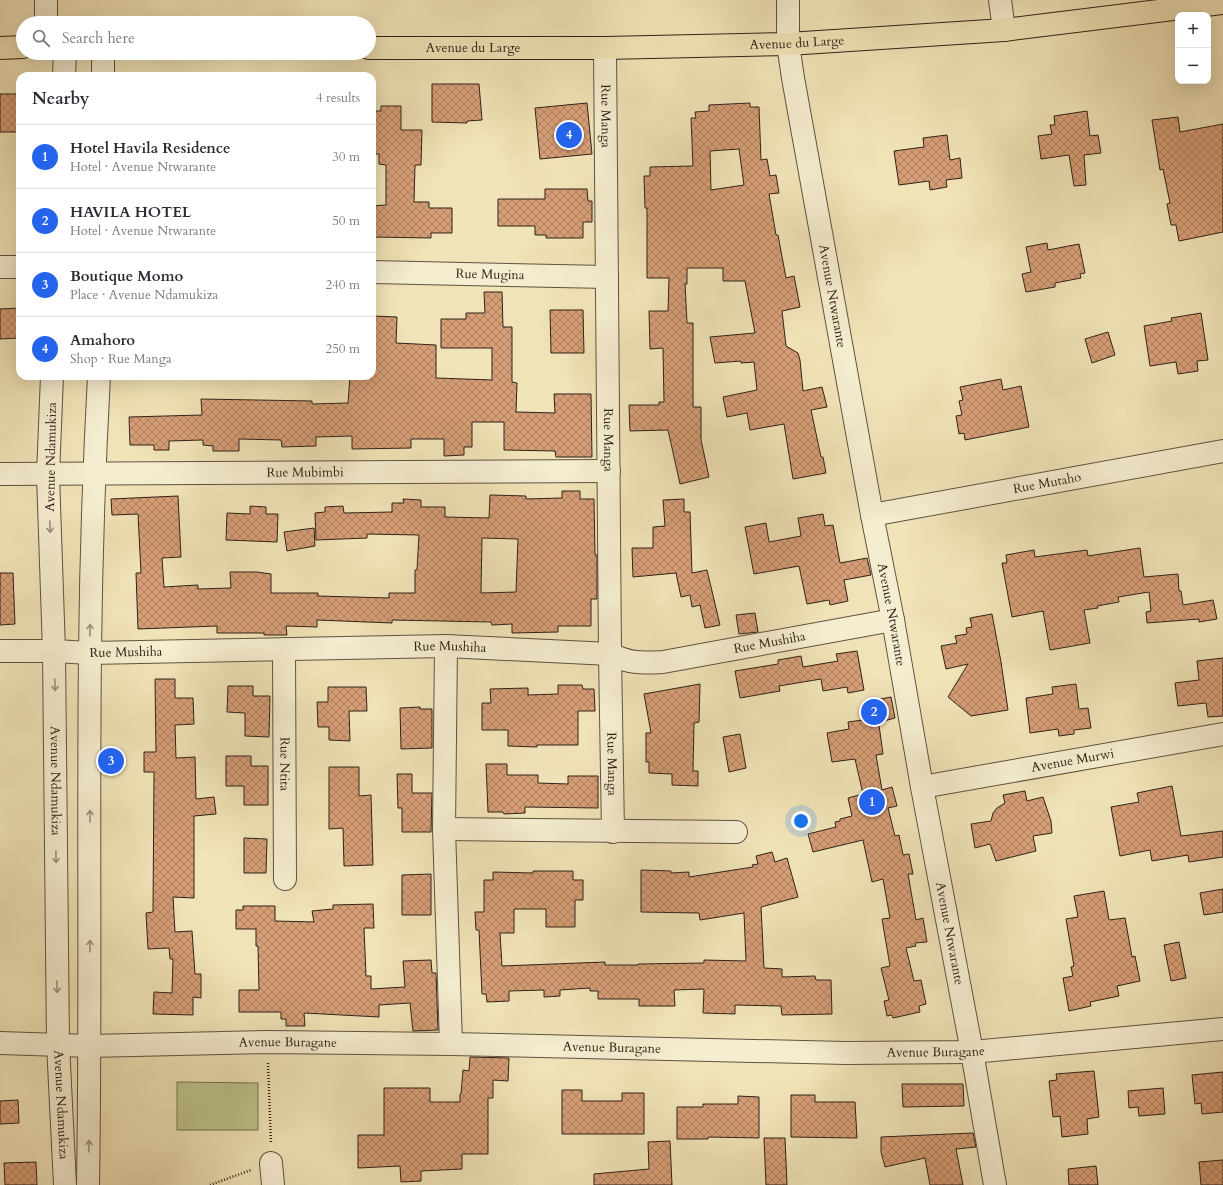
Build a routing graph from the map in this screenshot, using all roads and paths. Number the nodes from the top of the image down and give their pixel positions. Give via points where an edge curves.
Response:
1 (46, 0) edge
2 (788, 0) edge
3 (1000, 0) edge
4 (1223, 3) edge
5 (46, 16) edge
6 (1004, 30) junction
7 (788, 44) junction
8 (16, 47) edge
9 (0, 48) edge
10 (376, 48) edge
11 (605, 48) junction
12 (65, 60) edge
13 (103, 60) edge
14 (64, 72) edge
15 (103, 72) edge
16 (0, 267) edge
17 (16, 267) edge
18 (376, 272) edge
19 (607, 277) junction
20 (52, 380) edge
21 (99, 380) edge
22 (1223, 451) edge
23 (609, 471) junction
24 (94, 473) junction
25 (0, 474) edge
26 (48, 475) junction
27 (872, 515) junction
28 (893, 620) junction
29 (446, 646) junction
30 (284, 649) junction
31 (0, 651) edge
32 (54, 651) junction
33 (90, 652) junction
34 (610, 654) junction
35 (1223, 734) edge
36 (922, 787) junction
37 (444, 829) junction
38 (614, 832) junction
39 (736, 832) dead end
40 (285, 879) dead end
41 (1223, 1029) edge
42 (267, 1042) junction
43 (0, 1043) edge
44 (58, 1044) junction
45 (451, 1044) junction
46 (90, 1046) junction
47 (972, 1052) junction
48 (271, 1163) junction
49 (65, 1185) edge
50 (88, 1185) edge
51 (210, 1185) edge
52 (273, 1185) edge
53 (995, 1185) edge

1 - 5 street
2 - 7 street, Avenue Ntwarante
3 - 6 street
4 - 6 main road, Avenue du Large
6 - 7 main road, Avenue du Large
7 - 11 main road, Avenue du Large
7 - 27 street, Avenue Ntwarante
8 - 9 main road
10 - 11 main road, Avenue du Large
11 - 19 street, Rue Manga
12 - 14 street
13 - 15 street
16 - 17 street
18 - 19 street, Rue Mugina
19 - 23 street, Rue Manga
20 - 26 street, Avenue Ndamukiza
21 - 24 street, Avenue Ndamukiza
22 - 27 street, Rue Mutaho
23 - 24 street, Rue Mubimbi
23 - 34 street, Rue Manga
24 - 26 street, Rue Mubimbi
33 -> 24 street, Avenue Ndamukiza
25 - 26 street, Rue Mubimbi
26 -> 32 street, Avenue Ndamukiza
27 - 28 street, Avenue Ntwarante
28 - 34 street, Rue Mushiha via 663,662 638,664
28 - 36 street, Avenue Ntwarante
29 - 30 street, Rue Mushiha
29 - 34 street, Rue Mushiha
29 - 37 street
30 - 33 street, Rue Mushiha
30 - 40 street, Rue Ntita
31 - 32 street, Rue Mushiha
32 - 33 street, Rue Mushiha
32 -> 44 street, Avenue Ndamukiza
46 -> 33 street, Avenue Ndamukiza
34 - 38 street, Rue Manga
35 - 36 street, Avenue Murwi
36 - 47 street, Avenue Ntwarante
37 - 38 street
37 - 45 street
38 - 39 street
41 - 47 street, Avenue Buragane
42 - 45 street, Avenue Buragane
42 - 46 street, Avenue Buragane
42 - 48 path
43 - 44 street, Avenue Buragane
44 - 46 street, Avenue Buragane
44 - 49 street, Avenue Ndamukiza
45 - 47 street, Avenue Buragane via 846,1053
50 -> 46 street, Avenue Ndamukiza
47 - 53 street, Avenue Ntwarante
48 - 51 path
48 - 52 street

